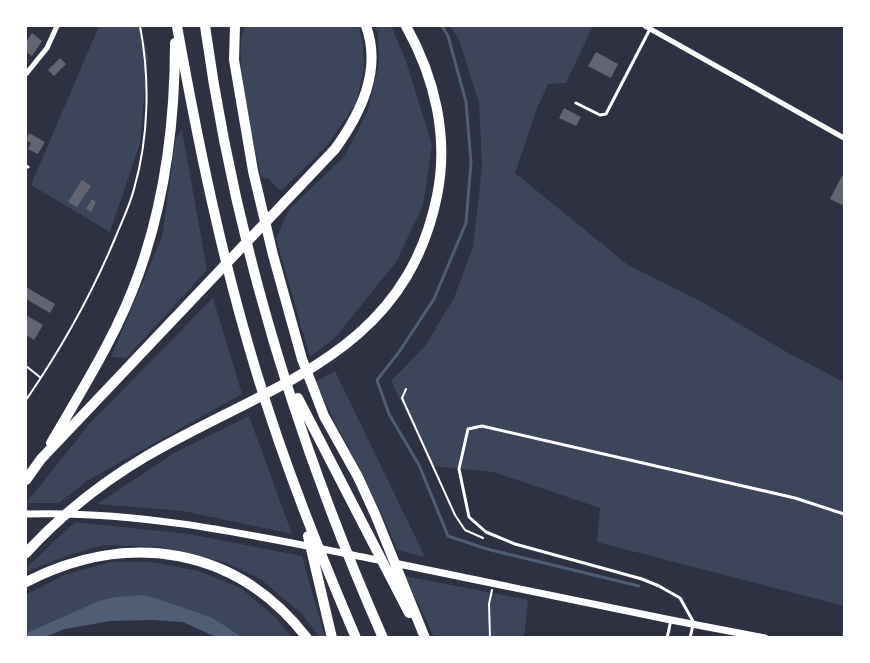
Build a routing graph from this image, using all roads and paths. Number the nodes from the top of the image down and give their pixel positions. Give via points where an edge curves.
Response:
1 (57, 26) edge
2 (140, 26) edge
3 (176, 26) edge
4 (205, 26) edge
5 (236, 26) edge
6 (366, 26) edge
7 (406, 26) edge
8 (648, 27) edge
9 (26, 74) edge
10 (576, 103) dead end
11 (844, 138) edge
12 (26, 366) edge
13 (281, 366) junction
14 (41, 378) junction
15 (406, 389) dead end
16 (26, 400) edge
17 (41, 459) junction
18 (26, 480) edge
19 (300, 500) junction
20 (26, 514) edge
21 (844, 514) edge
22 (492, 540) dead end
23 (26, 553) edge
24 (26, 582) edge
25 (493, 584) junction
26 (671, 621) junction
27 (694, 625) junction
28 (752, 636) edge
29 (308, 638) edge
30 (332, 638) edge
31 (356, 638) edge
32 (383, 638) edge
33 (423, 638) edge
34 (490, 638) edge
35 (667, 638) edge
36 (690, 638) edge
37 (765, 638) edge

1 - 9 street via 47,48
2 - 14 path via 147,96 134,190 97,282
3 - 17 highway via 171,119 150,240 110,338
3 - 19 highway via 237,303
4 - 13 highway via 242,222
5 - 33 highway via 234,60 253,171 302,359 324,416 375,514
6 - 17 highway via 371,48 370,76 358,113 335,149
7 - 23 highway via 432,83 442,156 435,207 423,247 393,298 354,339 314,366 145,457 85,498
8 - 10 lane via 606,114 600,115
8 - 11 street
12 - 14 path
13 - 32 highway via 339,530
13 - 33 highway
14 - 16 path
15 - 22 path via 402,398 455,515 465,530
17 - 18 highway
19 - 30 highway
19 - 31 highway
20 - 25 street via 114,515 198,527
21 - 27 lane via 795,498 482,426 468,429 459,469 469,517 486,532 659,585 680,598
24 - 29 highway via 47,570 96,555 125,551 163,553 226,572 266,595
25 - 26 street
25 - 34 path
26 - 27 street
26 - 35 lane
27 - 28 street
27 - 36 lane
28 - 37 street

